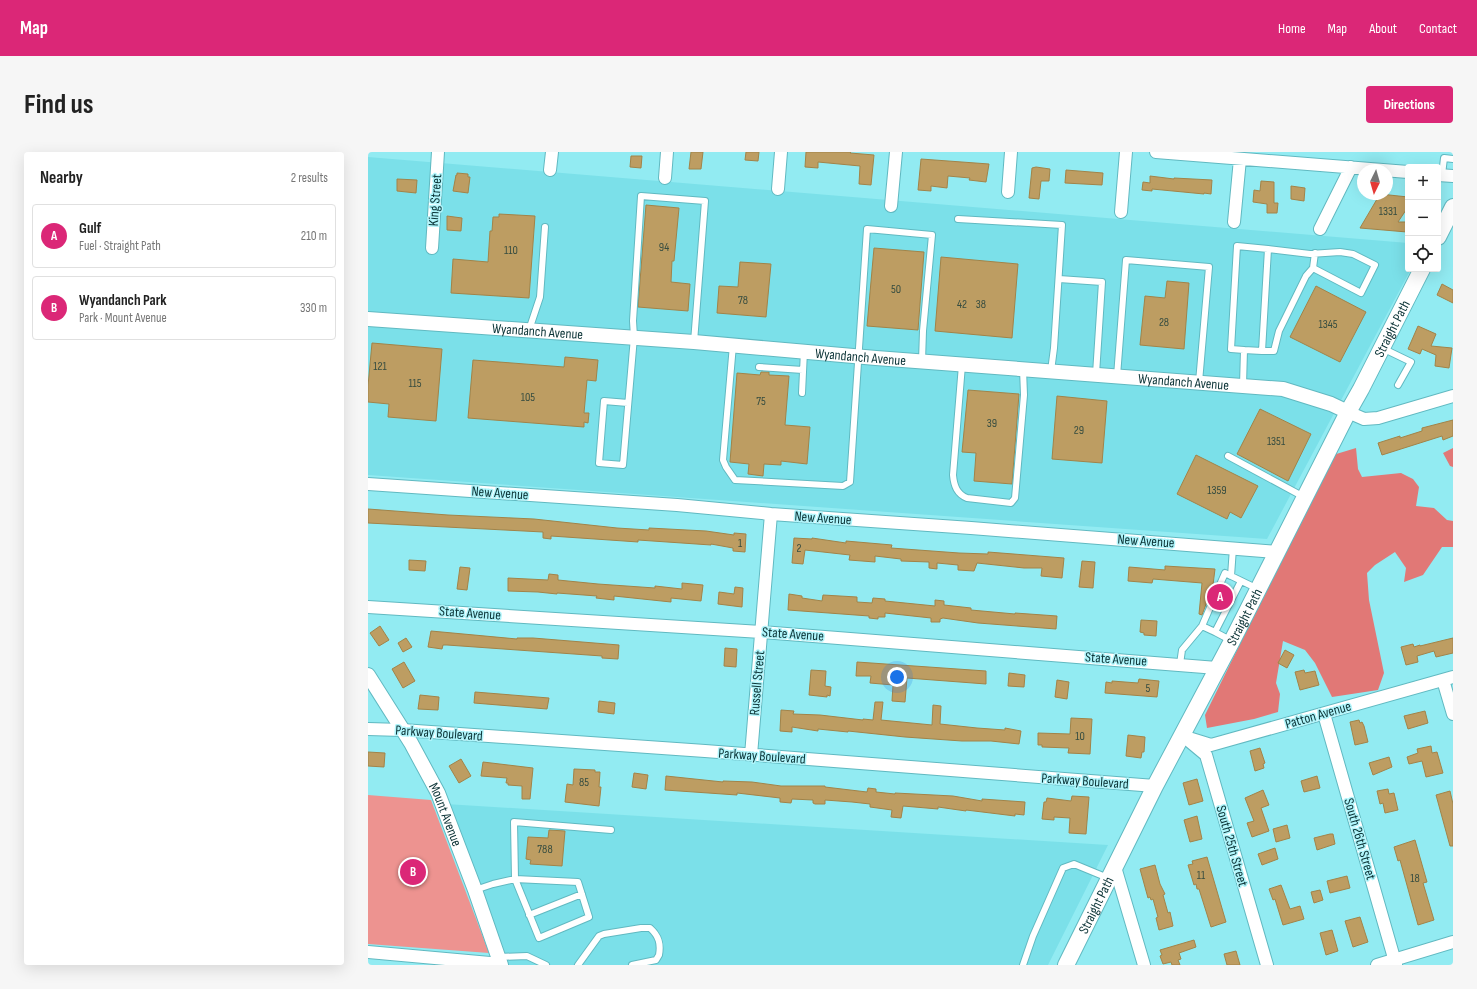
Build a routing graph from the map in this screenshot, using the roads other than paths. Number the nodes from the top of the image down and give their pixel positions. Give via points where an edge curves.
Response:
1 (438, 152) edge
2 (552, 152) edge
3 (667, 152) edge
4 (781, 152) edge
5 (896, 152) edge
6 (1011, 152) edge
7 (1126, 152) edge
8 (1156, 152) edge
9 (1453, 158) edge
10 (1240, 159) junction
11 (1351, 167) junction
12 (550, 170) dead end
13 (1405, 172) edge
14 (1444, 175) edge
15 (665, 178) dead end
16 (778, 189) dead end
17 (1008, 192) dead end
18 (891, 206) dead end
19 (1453, 207) edge
20 (1121, 212) dead end
21 (958, 219) dead end
22 (1234, 222) dead end
23 (545, 228) dead end
24 (1320, 229) dead end
25 (1438, 236) edge
26 (432, 248) dead end
27 (1268, 249) junction
28 (1315, 253) junction
29 (1313, 268) junction
30 (1420, 272) edge
31 (1059, 279) junction
32 (368, 319) edge
33 (529, 330) junction
34 (634, 337) junction
35 (694, 342) junction
36 (733, 345) junction
37 (1382, 348) junction
38 (1244, 350) junction
39 (804, 351) junction
40 (1262, 351) junction
41 (858, 356) junction
42 (922, 361) junction
43 (962, 364) junction
44 (760, 367) dead end
45 (1023, 369) junction
46 (803, 370) junction
47 (1051, 371) junction
48 (1096, 374) junction
49 (1117, 376) junction
50 (1199, 382) junction
51 (1398, 385) dead end
52 (1243, 386) junction
53 (802, 393) dead end
54 (1453, 396) edge
55 (628, 403) junction
56 (1348, 412) junction
57 (1228, 456) dead end
58 (368, 484) edge
59 (1305, 497) junction
60 (770, 514) junction
61 (1233, 547) junction
62 (1277, 552) junction
63 (1231, 576) junction
64 (1242, 581) junction
65 (1258, 589) junction
66 (1215, 597) junction
67 (1229, 604) junction
68 (368, 606) edge
69 (1202, 626) junction
70 (761, 632) junction
71 (1215, 632) junction
72 (1232, 641) junction
73 (1180, 664) junction
74 (1218, 668) junction
75 (368, 675) edge
76 (1448, 678) edge
77 (1324, 714) junction
78 (1453, 714) edge
79 (368, 729) edge
80 (402, 730) junction
81 (1182, 736) junction
82 (751, 755) junction
83 (1156, 786) junction
84 (612, 830) dead end
85 (1112, 873) junction
86 (515, 879) junction
87 (475, 890) junction
88 (582, 894) junction
89 (529, 915) junction
90 (1453, 942) edge
91 (368, 952) edge
92 (500, 962) edge
93 (534, 962) edge
94 (656, 962) edge
95 (1395, 963) edge
96 (546, 965) edge
97 (578, 965) edge
98 (632, 965) edge
99 (1023, 965) edge
100 (1066, 965) edge
101 (1144, 965) edge
102 (1267, 965) edge
103 (1377, 965) edge

1 - 26 street, King Street
2 - 12 street
3 - 15 street
4 - 16 street
5 - 18 street
6 - 17 street
7 - 20 street
8 - 10 street
9 - 14 lane via 1444,158
10 - 11 street
10 - 22 street
11 - 13 street
11 - 24 street
19 - 25 main road
21 - 31 lane via 1062,225
23 - 33 lane via 540,297
27 - 28 lane
27 - 38 lane via 1237,246 1231,350
27 - 40 lane
28 - 29 lane
28 - 29 lane via 1353,254 1376,265 1361,293
29 - 40 lane via 1306,276 1279,331 1274,351
30 - 37 main road, Straight Path
31 - 47 lane
31 - 48 lane via 1102,282
32 - 33 street, Wyandanch Avenue
33 - 34 street, Wyandanch Avenue
34 - 35 street, Wyandanch Avenue
34 - 35 lane via 641,196 705,201
34 - 55 lane
35 - 36 street, Wyandanch Avenue
36 - 39 street, Wyandanch Avenue
36 - 41 lane via 723,460 735,480 843,486 850,482
37 - 51 lane via 1411,362
37 - 56 main road, Straight Path
38 - 40 lane
38 - 52 lane
39 - 41 street, Wyandanch Avenue
39 - 46 lane
41 - 42 street, Wyandanch Avenue
41 - 42 lane via 868,229 932,235
42 - 43 street, Wyandanch Avenue
43 - 45 street, Wyandanch Avenue
43 - 45 lane via 954,483 961,496 1011,503 1015,498 1024,395
44 - 46 lane
45 - 47 street, Wyandanch Avenue
46 - 53 lane
47 - 48 street, Wyandanch Avenue
48 - 49 street, Wyandanch Avenue
49 - 50 street, Wyandanch Avenue
49 - 50 lane via 1126,260 1209,267
50 - 52 street, Wyandanch Avenue
52 - 56 street, Wyandanch Avenue via 1283,389
54 - 56 street via 1378,418 1364,419
55 - 55 lane via 623,465 599,462 604,401
56 - 59 main road, Straight Path
57 - 59 lane
58 - 60 street, New Avenue via 677,505
59 - 62 main road, Straight Path
60 - 61 street, New Avenue
60 - 70 street, Russell Street
61 - 62 street, New Avenue
61 - 63 lane
62 - 65 main road, Straight Path
63 - 64 lane
63 - 66 lane via 1225,573
64 - 65 lane
64 - 67 lane
65 - 72 main road, Straight Path
66 - 67 lane
66 - 69 lane
67 - 71 lane
68 - 70 street, State Avenue
69 - 71 lane
69 - 73 lane via 1182,650
70 - 73 street, State Avenue
70 - 82 street, Russell Street
71 - 72 lane
72 - 74 main road, Straight Path
73 - 74 street, State Avenue
74 - 81 main road, Straight Path
75 - 80 street, Mount Avenue
76 - 77 street, Patton Avenue
76 - 78 street
77 - 81 street, Patton Avenue via 1211,745
77 - 95 street, South 26th Street
79 - 80 street, Parkway Boulevard
80 - 82 street, Parkway Boulevard
80 - 87 street, Mount Avenue via 438,793
81 - 83 main road, Straight Path
81 - 102 street, South 25th Street via 1206,755
82 - 83 street, Parkway Boulevard
83 - 85 main road, Straight Path
84 - 86 lane via 514,822
85 - 99 lane via 1074,864 1063,868
85 - 100 main road, Straight Path
85 - 101 street
86 - 87 lane
86 - 88 lane via 578,882
86 - 89 lane
87 - 92 street, Mount Avenue
88 - 89 lane
88 - 89 lane via 589,917 539,938
90 - 95 street
91 - 92 street
92 - 93 lane via 527,956
93 - 96 lane
94 - 97 lane via 660,949 656,934 650,928 640,928 599,936
94 - 98 lane
95 - 103 street

